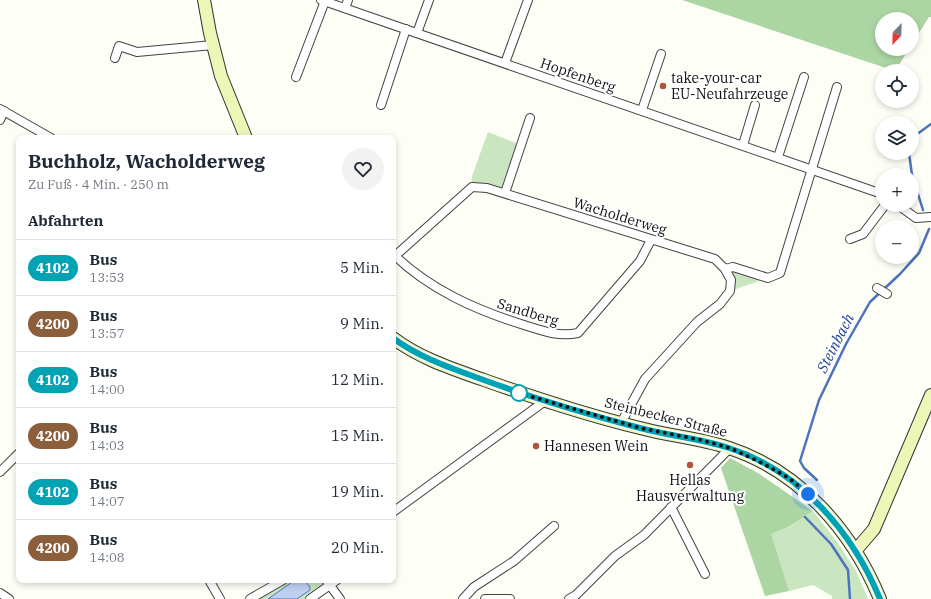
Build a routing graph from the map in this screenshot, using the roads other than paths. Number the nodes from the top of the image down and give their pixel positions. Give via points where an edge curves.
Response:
1 (204, 0) edge
2 (348, 0) edge
3 (429, 0) edge
4 (528, 0) edge
5 (323, 1) edge
6 (345, 8) junction
7 (406, 29) junction
8 (417, 33) junction
9 (213, 45) junction
10 (661, 54) dead end
11 (115, 58) dead end
12 (505, 63) junction
13 (296, 77) dead end
14 (804, 77) dead end
15 (837, 87) dead end
16 (381, 105) dead end
17 (755, 105) dead end
18 (2, 110) edge
19 (642, 110) junction
20 (530, 118) dead end
21 (0, 120) edge
22 (47, 135) edge
23 (245, 135) edge
24 (743, 145) junction
25 (778, 157) junction
26 (811, 168) junction
27 (875, 191) edge
28 (505, 194) junction
29 (880, 212) edge
30 (908, 212) edge
31 (931, 216) edge
32 (850, 239) dead end
33 (651, 240) junction
34 (396, 253) edge
35 (396, 257) edge
36 (726, 268) junction
37 (877, 288) dead end
38 (887, 294) dead end
39 (396, 340) edge
40 (931, 395) edge
41 (544, 401) junction
42 (928, 408) edge
43 (621, 423) junction
44 (730, 448) junction
45 (16, 456) edge
46 (0, 472) edge
47 (671, 507) junction
48 (396, 510) edge
49 (554, 526) dead end
50 (856, 550) junction
51 (705, 574) dead end
52 (211, 583) edge
53 (278, 583) edge
54 (330, 583) edge
55 (332, 583) edge
56 (0, 593) edge
57 (10, 599) edge
58 (220, 599) edge
59 (250, 599) edge
60 (310, 599) edge
61 (340, 599) edge
62 (463, 599) edge
63 (485, 599) edge
64 (510, 599) edge
65 (569, 599) edge
66 (880, 599) edge

1 - 9 street
2 - 6 street
3 - 8 street
4 - 12 street
5 - 6 street, Hopfenberg
5 - 13 street, Hopfenberg
6 - 7 street, Hopfenberg
7 - 8 street, Hopfenberg
7 - 16 street
8 - 12 street, Hopfenberg
9 - 11 street via 137,52 119,46
9 - 23 street via 221,76
10 - 19 street
12 - 19 street, Hopfenberg
14 - 25 street
15 - 26 street
17 - 24 street
18 - 21 street
18 - 22 street
19 - 24 street, Hopfenberg
20 - 28 street
24 - 25 street, Hopfenberg
25 - 26 street, Hopfenberg
26 - 27 street, Hopfenberg
26 - 36 street, Wacholderweg via 780,273 768,278 733,267
28 - 33 street, Wacholderweg
28 - 34 street, Wacholderweg via 487,188 472,187
29 - 32 street via 863,234
30 - 31 street via 916,218
33 - 35 street, Sandberg via 640,261 578,333 564,336 467,305 431,284
33 - 36 street, Wacholderweg via 715,259
36 - 43 street via 731,280 730,291 720,304 697,322 645,379
37 - 38 street
39 - 41 street, Steinbecker Straße via 441,364
40 - 42 street
41 - 43 street, Steinbecker Straße
41 - 48 street
42 - 50 street via 874,528
43 - 44 street, Steinbecker Straße
44 - 47 street
44 - 50 street, Steinbecker Straße via 789,478 817,503
45 - 46 street
47 - 51 street
47 - 65 street via 644,535 616,556
49 - 62 street via 514,561 474,587
50 - 66 street, Steinbecker Straße
52 - 58 street
53 - 59 street
54 - 60 street
55 - 61 street
56 - 57 street
63 - 64 street

